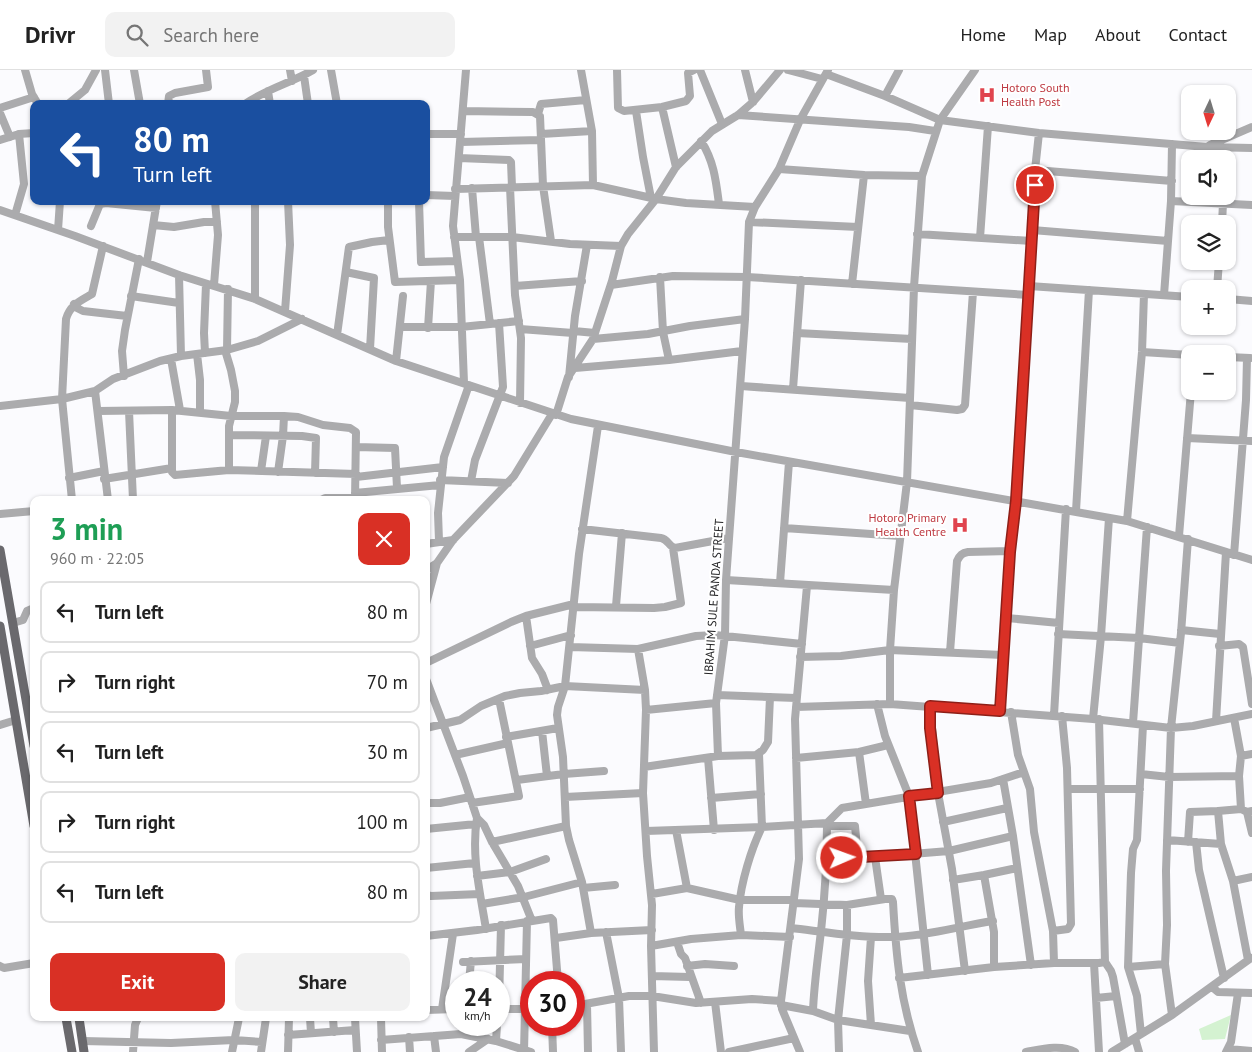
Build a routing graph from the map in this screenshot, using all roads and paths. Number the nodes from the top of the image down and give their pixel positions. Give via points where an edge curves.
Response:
1 (25, 70) edge
2 (96, 70) edge
3 (105, 70) edge
4 (134, 70) edge
5 (206, 70) edge
6 (290, 70) edge
7 (313, 70) edge
8 (331, 70) edge
9 (466, 70) edge
10 (581, 70) edge
11 (618, 70) edge
12 (694, 70) edge
13 (700, 70) edge
14 (745, 70) edge
15 (780, 70) edge
16 (788, 70) edge
17 (899, 70) edge
18 (975, 70) edge
19 (825, 74) edge
20 (304, 76) junction
21 (292, 81) junction
22 (268, 91) junction
23 (885, 96) junction
24 (36, 100) edge
25 (73, 100) edge
26 (109, 100) edge
27 (139, 100) edge
28 (168, 100) edge
29 (252, 100) edge
30 (269, 100) edge
31 (307, 100) edge
32 (336, 100) edge
33 (586, 100) junction
34 (30, 101) edge
35 (753, 102) junction
36 (662, 107) junction
37 (0, 108) edge
38 (463, 111) junction
39 (636, 111) junction
40 (0, 113) edge
41 (538, 114) junction
42 (738, 115) junction
43 (800, 120) junction
44 (940, 120) junction
45 (722, 124) junction
46 (988, 126) junction
47 (1252, 128) edge
48 (592, 131) junction
49 (935, 131) junction
50 (30, 133) edge
51 (1039, 133) junction
52 (19, 134) junction
53 (430, 134) edge
54 (10, 137) junction
55 (541, 137) junction
56 (461, 138) junction
57 (0, 140) edge
58 (701, 141) junction
59 (1172, 144) junction
60 (1207, 147) junction
61 (1252, 148) edge
62 (459, 158) junction
63 (676, 167) junction
64 (779, 169) junction
65 (1036, 170) junction
66 (864, 175) junction
67 (922, 176) junction
68 (1172, 181) junction
69 (24, 184) junction
70 (30, 184) edge
71 (593, 185) junction
72 (543, 186) junction
73 (511, 187) junction
74 (472, 188) junction
75 (455, 192) junction
76 (430, 195) edge
77 (653, 198) junction
78 (1172, 201) junction
79 (1181, 201) edge
80 (719, 204) junction
81 (1236, 204) edge
82 (60, 205) edge
83 (100, 205) edge
84 (156, 205) edge
85 (215, 205) edge
86 (255, 205) edge
87 (288, 205) edge
88 (388, 205) edge
89 (419, 205) edge
90 (1252, 205) edge
91 (756, 206) junction
92 (0, 210) edge
93 (15, 215) junction
94 (217, 222) junction
95 (749, 222) junction
96 (91, 226) dead end
97 (153, 226) junction
98 (858, 227) junction
99 (58, 230) junction
100 (1032, 230) junction
101 (917, 234) junction
102 (512, 236) junction
103 (454, 237) junction
104 (477, 237) junction
105 (980, 238) junction
106 (389, 240) junction
107 (551, 241) junction
108 (1032, 241) junction
109 (1168, 241) junction
110 (587, 245) junction
111 (103, 246) junction
112 (622, 246) junction
113 (143, 261) junction
114 (457, 261) junction
115 (346, 272) junction
116 (178, 275) junction
117 (660, 277) junction
118 (747, 277) junction
119 (460, 280) junction
120 (801, 280) junction
121 (431, 281) junction
122 (582, 282) junction
123 (206, 284) junction
124 (852, 284) junction
125 (611, 285) junction
126 (214, 286) junction
127 (515, 286) junction
128 (1029, 286) junction
129 (914, 287) junction
130 (228, 289) junction
131 (1089, 290) junction
132 (973, 292) junction
133 (1144, 294) junction
134 (1029, 295) junction
135 (1164, 295) junction
136 (131, 296) junction
137 (403, 296) dead end
138 (1181, 296) edge
139 (255, 299) junction
140 (1236, 299) edge
141 (1252, 300) edge
142 (179, 303) junction
143 (74, 304) junction
144 (285, 311) junction
145 (127, 316) junction
146 (302, 319) junction
147 (745, 320) junction
148 (494, 323) junction
149 (520, 325) junction
150 (400, 327) junction
151 (461, 327) junction
152 (428, 328) junction
153 (573, 332) junction
154 (663, 332) junction
155 (797, 333) junction
156 (337, 335) junction
157 (594, 336) junction
158 (912, 339) junction
159 (226, 350) junction
160 (370, 350) junction
161 (742, 351) junction
162 (1142, 352) junction
163 (206, 353) junction
164 (197, 354) junction
165 (1181, 354) edge
166 (181, 356) junction
167 (1236, 357) edge
168 (171, 358) junction
169 (1250, 358) edge
170 (669, 360) junction
171 (396, 361) junction
172 (575, 368) junction
173 (124, 376) junction
174 (568, 377) junction
175 (467, 384) junction
176 (741, 386) junction
177 (793, 390) junction
178 (95, 391) junction
179 (498, 396) junction
180 (62, 399) junction
181 (1190, 400) edge
182 (1249, 400) edge
183 (910, 402) junction
184 (520, 403) junction
185 (0, 406) edge
186 (176, 410) junction
187 (98, 411) junction
188 (129, 411) junction
189 (200, 412) junction
190 (554, 415) junction
191 (231, 416) junction
192 (284, 416) junction
193 (598, 426) junction
194 (229, 435) junction
195 (266, 436) junction
196 (283, 436) junction
197 (1187, 438) junction
198 (1242, 440) junction
199 (1252, 441) edge
200 (356, 447) junction
201 (736, 452) junction
202 (789, 462) junction
203 (443, 467) junction
204 (172, 468) junction
205 (229, 470) junction
206 (261, 471) junction
207 (396, 471) junction
208 (278, 472) junction
209 (315, 473) junction
210 (104, 475) junction
211 (132, 475) junction
212 (356, 475) junction
213 (69, 478) junction
214 (471, 481) junction
215 (440, 482) junction
216 (907, 482) junction
217 (508, 483) junction
218 (397, 488) junction
219 (71, 496) edge
220 (107, 496) edge
221 (133, 496) edge
222 (355, 496) edge
223 (360, 496) edge
224 (1016, 501) junction
225 (1066, 510) junction
226 (30, 511) edge
227 (1076, 511) junction
228 (0, 514) edge
229 (1109, 518) junction
230 (1127, 521) junction
231 (1147, 527) junction
232 (784, 528) junction
233 (582, 529) junction
234 (622, 534) junction
235 (900, 536) junction
236 (1179, 536) junction
237 (729, 538) junction
238 (1188, 539) junction
239 (453, 540) junction
240 (439, 541) junction
241 (430, 543) edge
242 (673, 548) junction
243 (0, 550) edge
244 (1010, 552) junction
245 (1230, 553) junction
246 (1252, 560) edge
247 (437, 562) junction
248 (430, 567) edge
249 (726, 580) junction
250 (780, 584) junction
251 (808, 586) junction
252 (430, 589) edge
253 (894, 590) junction
254 (574, 605) junction
255 (616, 606) junction
256 (30, 610) edge
257 (526, 616) junction
258 (1007, 618) junction
259 (13, 623) junction
260 (1059, 623) junction
261 (0, 626) edge
262 (1182, 630) junction
263 (1058, 634) junction
264 (1220, 634) junction
265 (725, 635) junction
266 (571, 636) junction
267 (1101, 636) junction
268 (1139, 638) junction
269 (1180, 643) junction
270 (802, 644) junction
271 (530, 646) junction
272 (1220, 646) junction
273 (570, 647) junction
274 (638, 649) junction
275 (890, 650) junction
276 (950, 652) junction
277 (1003, 655) junction
278 (800, 657) junction
279 (430, 661) edge
280 (566, 686) junction
281 (430, 689) edge
282 (548, 690) junction
283 (645, 690) junction
284 (770, 697) junction
285 (796, 698) junction
286 (499, 699) junction
287 (717, 699) junction
288 (877, 704) junction
289 (890, 704) junction
290 (1252, 704) edge
291 (930, 706) junction
292 (796, 707) junction
293 (646, 710) junction
294 (1000, 711) junction
295 (1011, 712) junction
296 (1252, 714) edge
297 (1058, 716) junction
298 (30, 717) edge
299 (1234, 718) junction
300 (1096, 719) junction
301 (16, 720) junction
302 (1216, 721) junction
303 (1134, 724) junction
304 (0, 725) edge
305 (444, 725) junction
306 (1143, 725) junction
307 (430, 727) edge
308 (558, 728) junction
309 (1172, 728) junction
310 (542, 731) junction
311 (507, 740) junction
312 (888, 745) junction
313 (859, 752) junction
314 (759, 754) junction
315 (1252, 754) edge
316 (455, 755) junction
317 (718, 756) junction
318 (1241, 756) junction
319 (708, 758) junction
320 (796, 758) junction
321 (644, 767) junction
322 (604, 772) dead end
323 (1024, 772) junction
324 (564, 774) junction
325 (1141, 774) junction
326 (547, 776) junction
327 (1239, 776) junction
328 (1169, 777) junction
329 (1003, 779) junction
330 (517, 780) junction
331 (1101, 788) junction
332 (1140, 789) junction
333 (1068, 790) junction
334 (643, 793) junction
335 (938, 793) junction
336 (760, 794) junction
337 (565, 796) junction
338 (909, 796) junction
339 (712, 798) junction
340 (471, 800) junction
341 (30, 802) edge
342 (430, 803) edge
343 (866, 804) junction
344 (1007, 808) junction
345 (1218, 811) junction
346 (1247, 811) edge
347 (476, 821) junction
348 (943, 822) junction
349 (798, 824) junction
350 (827, 824) junction
351 (566, 826) junction
352 (762, 827) junction
353 (430, 828) edge
354 (676, 830) junction
355 (714, 830) junction
356 (646, 831) junction
357 (1252, 833) edge
358 (1013, 836) junction
359 (1167, 840) junction
360 (492, 842) junction
361 (1192, 842) junction
362 (1221, 844) junction
363 (948, 851) junction
364 (916, 854) junction
365 (875, 857) junction
366 (827, 858) junction
367 (858, 858) junction
368 (546, 859) dead end
369 (475, 863) junction
370 (430, 868) edge
371 (1017, 868) junction
372 (510, 872) junction
373 (984, 875) junction
374 (477, 876) junction
375 (1252, 877) edge
376 (953, 880) junction
377 (1233, 881) junction
378 (582, 885) junction
379 (615, 885) dead end
380 (687, 888) junction
381 (480, 894) junction
382 (652, 894) junction
383 (430, 896) edge
384 (524, 897) junction
385 (881, 899) junction
386 (740, 900) junction
387 (794, 902) junction
388 (824, 903) junction
389 (482, 904) junction
390 (847, 905) junction
391 (530, 921) junction
392 (993, 921) junction
393 (501, 925) junction
394 (958, 926) junction
395 (791, 928) junction
396 (486, 929) junction
397 (652, 930) junction
398 (1052, 931) junction
399 (606, 932) junction
400 (821, 932) junction
401 (590, 933) junction
402 (452, 934) junction
403 (924, 934) junction
404 (741, 935) junction
405 (847, 935) junction
406 (430, 936) edge
407 (790, 937) junction
408 (871, 937) junction
409 (895, 937) junction
410 (556, 938) junction
411 (677, 942) junction
412 (651, 946) junction
413 (1250, 958) edge
414 (526, 959) junction
415 (500, 960) junction
416 (1104, 962) junction
417 (1054, 963) junction
418 (1094, 963) junction
419 (30, 964) edge
420 (1031, 964) junction
421 (1166, 964) junction
422 (687, 966) junction
423 (734, 966) dead end
424 (0, 967) edge
425 (994, 967) junction
426 (1128, 967) junction
427 (468, 971) edge
428 (500, 971) edge
429 (526, 971) edge
430 (558, 971) edge
431 (965, 971) junction
432 (928, 975) junction
433 (652, 976) junction
434 (690, 977) junction
435 (899, 978) junction
436 (1224, 978) junction
437 (1212, 987) junction
438 (1238, 993) junction
439 (1252, 993) edge
440 (652, 996) junction
441 (1116, 996) junction
442 (619, 998) junction
443 (1096, 998) junction
444 (715, 1002) junction
445 (701, 1003) junction
446 (781, 1003) junction
447 (587, 1004) joint
448 (430, 1010) edge
449 (442, 1010) joint
450 (813, 1011) junction
451 (1172, 1015) junction
452 (838, 1020) junction
453 (67, 1021) edge
454 (80, 1021) edge
455 (137, 1021) edge
456 (238, 1021) edge
457 (266, 1021) edge
458 (289, 1021) edge
459 (310, 1021) edge
460 (333, 1021) edge
461 (355, 1021) edge
462 (381, 1021) edge
463 (871, 1025) junction
464 (355, 1030) junction
465 (910, 1031) junction
466 (334, 1032) junction
467 (310, 1034) junction
468 (288, 1035) junction
469 (434, 1036) junction
470 (493, 1036) edge
471 (527, 1036) edge
472 (552, 1036) edge
473 (1138, 1036) junction
474 (409, 1037) junction
475 (794, 1038) junction
476 (234, 1040) junction
477 (381, 1040) junction
478 (492, 1040) junction
479 (83, 1041) junction
480 (134, 1042) junction
481 (262, 1042) junction
482 (171, 1043) junction
483 (1125, 1044) junction
484 (751, 1050) edge
485 (527, 1051) edge
486 (1227, 1051) edge
487 (1240, 1051) edge
488 (72, 1052) edge
489 (84, 1052) edge
490 (133, 1052) edge
491 (171, 1052) edge
492 (232, 1052) edge
493 (261, 1052) edge
494 (288, 1052) edge
495 (357, 1052) edge
496 (382, 1052) edge
497 (410, 1052) edge
498 (436, 1052) edge
499 (469, 1052) edge
500 (553, 1052) edge
501 (588, 1052) edge
502 (621, 1052) edge
503 (654, 1052) edge
504 (721, 1052) edge
505 (729, 1052) edge
506 (800, 1052) edge
507 (839, 1052) edge
508 (918, 1052) edge
509 (1026, 1052) edge
510 (1075, 1052) edge
511 (1100, 1052) edge
512 (1112, 1052) edge
513 (1139, 1052) edge
514 (1252, 1052) edge

1 - 24 street
2 - 25 street via 85,90
3 - 26 street
4 - 27 street
5 - 28 street via 208,87 175,93 168,96
6 - 21 street
7 - 20 street
8 - 32 street
9 - 38 street
10 - 33 street
11 - 39 street via 618,108
12 - 36 street via 688,73 688,99
13 - 45 street
14 - 35 street
15 - 35 street
16 - 19 street
17 - 23 street
18 - 44 street
19 - 23 street
19 - 43 street
20 - 21 street
20 - 31 street
21 - 22 street
22 - 29 street
22 - 30 street
23 - 44 street
33 - 41 street via 541,104
33 - 48 street
34 - 37 street
35 - 42 street
36 - 39 street
36 - 63 street
38 - 41 street
38 - 56 street
39 - 77 street via 642,157
40 - 54 street
41 - 55 street
42 - 43 street
42 - 45 street
43 - 49 street
43 - 64 street
44 - 46 street
44 - 49 street
45 - 58 street
46 - 51 street
46 - 105 street
47 - 60 street
48 - 55 street
48 - 71 street
49 - 67 street
50 - 52 street
51 - 59 street
51 - 65 street
52 - 54 street
52 - 69 street
53 - 56 street
54 - 57 street
55 - 56 street
55 - 72 street
56 - 62 street
58 - 63 street
58 - 80 street via 715,171
59 - 60 street
59 - 68 street
60 - 61 street
62 - 73 street via 508,160 511,162
62 - 75 street
63 - 77 street
64 - 66 street
64 - 91 street
65 - 68 street
65 - 100 street
66 - 67 street
66 - 98 street
67 - 101 street
68 - 78 street
69 - 70 street
69 - 93 street
71 - 72 street
71 - 77 street
72 - 73 street
72 - 107 street
73 - 74 street
73 - 102 street
74 - 75 street
74 - 104 street
75 - 76 street
75 - 103 street
77 - 80 street
77 - 112 street
78 - 79 street
78 - 109 street
80 - 91 street
81 - 90 street
82 - 99 street
83 - 96 street
84 - 97 street
85 - 94 street
86 - 139 street
87 - 144 street via 290,244
88 - 106 street
89 - 114 street via 421,262
91 - 95 street
92 - 93 street
93 - 99 street
94 - 97 street
94 - 126 street
95 - 98 street
95 - 118 street, IBRAHIM SULE PANDA STREET
97 - 113 street
98 - 124 street
99 - 111 street
100 - 108 street
100 - 109 street
101 - 105 street
101 - 129 street
102 - 104 street
102 - 107 street
102 - 127 street
103 - 104 street
103 - 114 street
104 - 148 street
105 - 108 street
106 - 115 street via 349,246
106 - 121 street via 395,282
107 - 110 street
108 - 128 street
109 - 135 street
110 - 112 street
110 - 122 street
111 - 113 street
111 - 143 street via 92,294
112 - 125 street
113 - 116 street
113 - 136 street
114 - 119 street
115 - 156 street
115 - 160 street via 374,278
116 - 123 street
116 - 142 street
117 - 118 street
117 - 125 street
117 - 154 street
118 - 120 street
118 - 147 street, IBRAHIM SULE PANDA STREET
119 - 121 street
119 - 151 street
120 - 124 street
120 - 155 street
121 - 152 street
122 - 127 street
122 - 153 street
123 - 126 street
123 - 163 street
124 - 129 street
125 - 157 street
126 - 130 street
127 - 149 street
128 - 131 street
128 - 134 street
129 - 132 street
129 - 158 street
130 - 139 street
130 - 159 street
131 - 133 street
131 - 227 street
132 - 134 street
132 - 183 street via 965,405 957,410
133 - 135 street
133 - 162 street
134 - 224 street
135 - 138 street
136 - 142 street
136 - 145 street
137 - 150 street
139 - 144 street
140 - 141 street
142 - 166 street
143 - 145 street via 83,311
143 - 180 street via 66,319
144 - 146 street
145 - 173 street via 122,351
146 - 156 street
146 - 159 street via 258,341
147 - 154 street
147 - 161 street, IBRAHIM SULE PANDA STREET
148 - 149 street
148 - 151 street
148 - 179 street via 503,383
149 - 153 street
149 - 184 street
150 - 152 street
150 - 171 street
151 - 152 street
151 - 175 street
153 - 157 street
153 - 174 street
154 - 157 street
154 - 170 street
155 - 158 street
155 - 177 street
156 - 160 street
157 - 172 street
158 - 183 street
159 - 163 street
159 - 191 street via 235,391
160 - 171 street
161 - 170 street
161 - 176 street, IBRAHIM SULE PANDA STREET
162 - 165 street
162 - 230 street
163 - 164 street
164 - 166 street
164 - 189 street
166 - 168 street
167 - 169 street
168 - 173 street
168 - 186 street
169 - 182 street
170 - 172 street
171 - 175 street
172 - 174 street
173 - 178 street
174 - 190 street
175 - 179 street
175 - 203 street
176 - 177 street
176 - 201 street, IBRAHIM SULE PANDA STREET
177 - 183 street
178 - 180 street
178 - 187 street
179 - 184 street
179 - 214 street via 475,460
180 - 185 street
180 - 213 street
181 - 197 street
182 - 198 street
183 - 216 street
184 - 190 street
186 - 188 street
186 - 189 street
186 - 204 street
187 - 188 street
187 - 210 street
188 - 211 street
189 - 191 street
190 - 193 street
190 - 217 street
191 - 192 street
191 - 194 street
192 - 196 street
192 - 200 street via 353,429
193 - 201 street
193 - 233 street
194 - 195 street
194 - 205 street
195 - 196 street
195 - 206 street
196 - 208 street
196 - 209 street via 316,438
197 - 198 street
197 - 236 street
198 - 199 street
198 - 245 street
200 - 207 street via 395,448
200 - 212 street
201 - 202 street
201 - 237 street, IBRAHIM SULE PANDA STREET
202 - 216 street
202 - 232 street
203 - 207 street
203 - 215 street
204 - 205 street via 175,475
204 - 211 street
205 - 206 street
206 - 208 street
207 - 212 street
207 - 218 street
208 - 209 street
209 - 212 street
210 - 211 street
210 - 213 street
210 - 220 street
211 - 221 street
212 - 222 street
213 - 219 street
214 - 215 street
214 - 217 street
215 - 218 street
215 - 240 street
216 - 224 street
216 - 235 street
217 - 239 street
218 - 223 street
224 - 225 street
224 - 244 street
225 - 227 street
225 - 260 street
226 - 228 street
227 - 229 street
229 - 230 street
229 - 267 street
230 - 231 street
231 - 236 street
231 - 268 street
232 - 235 street
232 - 250 street
233 - 234 street
233 - 254 street
234 - 242 street via 664,538
234 - 255 street
235 - 253 street
236 - 238 street
237 - 242 street
237 - 249 street, IBRAHIM SULE PANDA STREET
238 - 245 street
238 - 262 street
239 - 240 street
239 - 247 street
240 - 241 street
242 - 255 street via 681,603 654,608
243 - 259 main road
244 - 258 street
244 - 276 street via 968,552 959,556
245 - 246 street
245 - 264 street
247 - 248 street
247 - 252 street
249 - 250 street
249 - 265 street, IBRAHIM SULE PANDA STREET
250 - 251 street
251 - 253 street
251 - 270 street
253 - 275 street
254 - 255 street
254 - 257 street
254 - 266 street
256 - 259 street via 23,620
257 - 271 street
257 - 279 street
258 - 260 street
258 - 277 street
259 - 298 main road
260 - 263 street
261 - 301 main road
262 - 264 street
262 - 269 street
263 - 267 street
263 - 297 street
264 - 272 street
265 - 270 street
265 - 274 street via 696,636
265 - 287 street, IBRAHIM SULE PANDA STREET
266 - 271 street
266 - 273 street
267 - 268 street
267 - 300 street
268 - 269 street
268 - 303 street
269 - 309 street
270 - 278 street
271 - 282 street via 532,658
272 - 290 street via 1243,646
272 - 302 street
273 - 274 street
273 - 280 street
274 - 283 street
275 - 276 street
275 - 278 street
275 - 289 street
276 - 277 street
277 - 294 street
278 - 285 street
280 - 282 street
280 - 283 street
280 - 308 street via 558,707
281 - 305 street
282 - 286 street
283 - 293 street
284 - 285 street
284 - 287 street
284 - 314 street via 768,742
285 - 292 street
286 - 305 street
286 - 311 street
287 - 293 street
287 - 317 street, IBRAHIM SULE PANDA STREET
288 - 289 street
288 - 292 street
288 - 312 street
289 - 291 street
291 - 294 street
291 - 335 street
292 - 320 street
293 - 321 street
294 - 295 street
295 - 297 street
295 - 323 street
296 - 299 street
297 - 300 street
297 - 333 street
299 - 302 street
299 - 318 street
300 - 303 street
300 - 331 street
301 - 304 street
301 - 341 main road
302 - 309 street
303 - 306 street
305 - 307 street
305 - 316 street
306 - 309 street
306 - 325 street
308 - 310 street
308 - 324 street
309 - 328 street
310 - 311 street
310 - 326 street
311 - 316 street
311 - 330 street
312 - 313 street
312 - 338 street
313 - 320 street
313 - 343 street
314 - 317 street
314 - 336 street
315 - 318 street
316 - 340 street
317 - 319 street
318 - 327 street
319 - 321 street
319 - 339 street
320 - 349 street
321 - 334 street
322 - 324 street
323 - 329 street
323 - 398 street via 1030,789 1034,832
324 - 326 street
324 - 337 street
325 - 328 street
325 - 332 street
326 - 330 street
327 - 328 street
327 - 346 street
328 - 359 street
329 - 335 street
329 - 344 street
330 - 340 street via 520,793 517,797
331 - 332 street
331 - 333 street
331 - 416 street
332 - 426 street via 1131,873
333 - 398 street via 1071,924 1068,929
334 - 337 street
334 - 356 street
335 - 338 street
335 - 348 street
336 - 339 street
336 - 352 street
337 - 351 street
338 - 343 street
338 - 364 street
339 - 355 street
340 - 342 street
340 - 347 street
343 - 350 street via 842,808
344 - 348 street
344 - 358 street
345 - 346 street
345 - 361 street via 1190,812
345 - 362 street
346 - 357 street
347 - 353 street
347 - 360 street via 484,825
347 - 369 street
348 - 363 street
349 - 350 street
349 - 352 street
349 - 387 street via 799,858
350 - 366 street
350 - 367 street via 855,826
351 - 360 street
351 - 378 street
352 - 355 street
352 - 386 street
354 - 355 street
354 - 356 street
354 - 380 street
356 - 382 street
358 - 363 street
358 - 371 street
359 - 361 street
359 - 421 street
360 - 372 street
361 - 362 street
361 - 436 street
362 - 377 street
363 - 364 street
363 - 376 street
364 - 365 street
364 - 403 street
365 - 367 street
365 - 385 street
366 - 367 street
366 - 388 street
368 - 372 street
369 - 370 street
369 - 374 street
371 - 373 street
371 - 420 street
372 - 374 street
372 - 384 street
373 - 376 street
373 - 392 street
374 - 381 street
375 - 377 street
376 - 394 street
377 - 413 street
378 - 379 street
378 - 384 street
378 - 401 street
380 - 382 street
380 - 386 street
381 - 383 street
381 - 389 street
382 - 397 street
384 - 389 street
384 - 391 street
385 - 390 street
385 - 409 street via 893,902
386 - 387 street
386 - 404 street
387 - 388 street
387 - 395 street
388 - 390 street
388 - 400 street
389 - 396 street
390 - 405 street
391 - 393 street
391 - 410 street via 551,918
391 - 414 street
392 - 394 street
392 - 425 street
393 - 396 street
393 - 415 street
394 - 403 street
394 - 431 street
395 - 400 street
395 - 407 street
396 - 402 street
397 - 399 street
397 - 412 street
398 - 417 street
399 - 401 street
399 - 442 street
400 - 405 street
400 - 450 street via 814,976
401 - 410 street
402 - 406 street
402 - 449 street
403 - 409 street
403 - 432 street
404 - 407 street
404 - 411 street
405 - 408 street
405 - 452 street
407 - 446 street
408 - 409 street
408 - 463 street via 868,981
409 - 435 street
410 - 430 street
411 - 412 street
411 - 422 street
412 - 433 street
413 - 436 street
414 - 415 street
414 - 429 street
415 - 427 street via 467,962
415 - 428 street
416 - 418 street
416 - 441 street via 1111,971
417 - 418 street
417 - 420 street
418 - 443 street
419 - 424 street
420 - 425 street
421 - 426 street
421 - 451 street
422 - 423 street
422 - 434 street
425 - 431 street
426 - 473 street via 1137,996
431 - 432 street
432 - 435 street
433 - 434 street
433 - 440 street
434 - 445 street
435 - 465 street
436 - 437 street
437 - 438 street via 1218,992
437 - 451 street
438 - 439 street
438 - 486 street
440 - 442 street
440 - 445 street
440 - 503 street
441 - 443 street
441 - 483 street
442 - 447 street
442 - 502 street
443 - 511 street
444 - 445 street
444 - 446 street via 752,999
444 - 504 street
446 - 450 street
446 - 475 street
447 - 501 street
448 - 449 street
450 - 452 street
451 - 473 street
452 - 463 street
452 - 507 street
453 - 488 main road
454 - 479 main road
455 - 480 street
456 - 476 street
457 - 481 street
458 - 468 street
459 - 467 street
460 - 466 street
461 - 464 street
462 - 477 street
463 - 465 street
464 - 466 street
464 - 495 street
465 - 508 street
466 - 467 street
467 - 468 street
468 - 494 street
469 - 474 street
469 - 478 street via 461,1034
469 - 498 street
470 - 478 street
471 - 485 street
472 - 500 street
473 - 483 street
473 - 513 street
474 - 477 street
474 - 497 street
475 - 484 street
475 - 506 street
476 - 481 street
476 - 482 street
476 - 492 street
477 - 496 street
478 - 485 street
478 - 499 street
479 - 480 street
479 - 489 main road
480 - 482 street
480 - 490 street
481 - 493 street
482 - 491 street
483 - 512 street
484 - 505 street
486 - 487 street
487 - 514 street
509 - 510 street via 1066,1048

